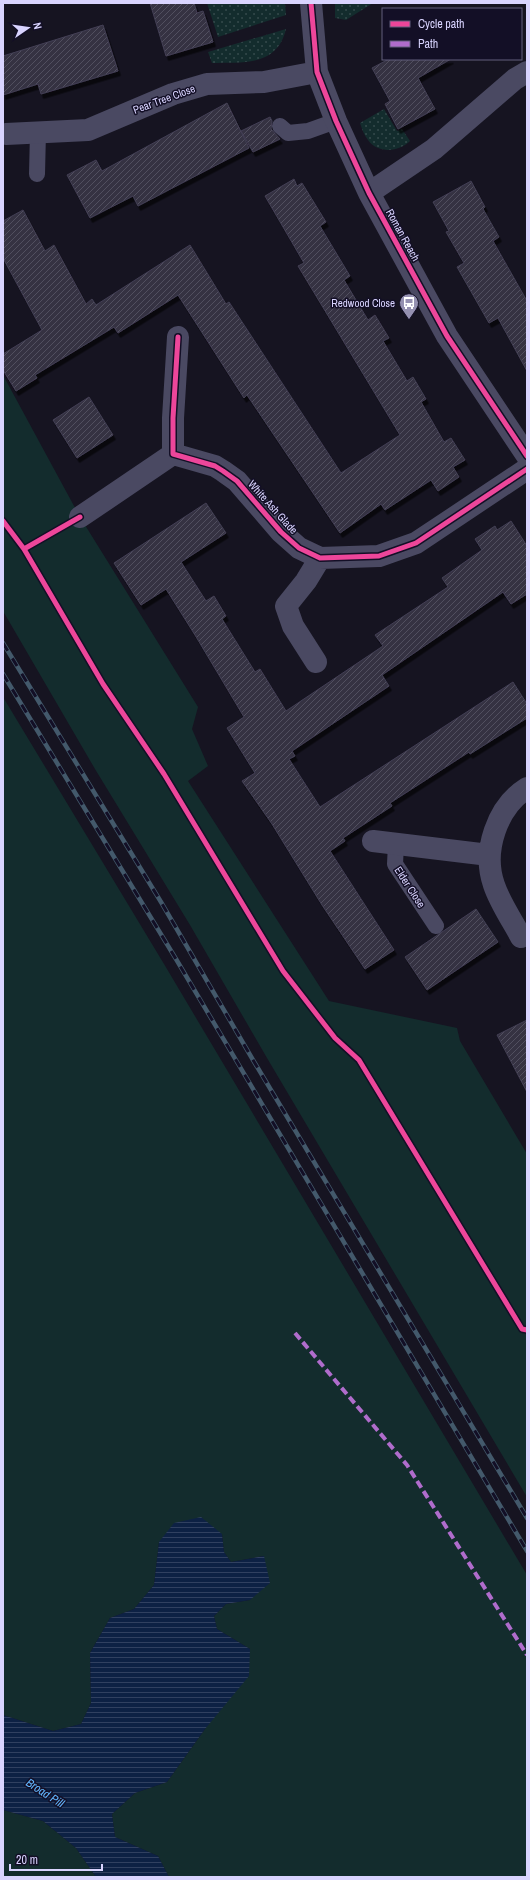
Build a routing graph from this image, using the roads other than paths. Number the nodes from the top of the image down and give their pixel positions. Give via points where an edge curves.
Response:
1 (311, 3) edge
2 (317, 72) junction
3 (527, 72) edge
4 (336, 121) junction
5 (280, 126) dead end
6 (38, 132) junction
7 (6, 134) dead end
8 (37, 174) dead end
9 (369, 193) junction
10 (180, 334) dead end
11 (523, 442) edge
12 (173, 454) junction
13 (527, 469) edge
14 (80, 517) dead end
15 (320, 558) junction
16 (316, 662) dead end
17 (527, 788) edge
18 (373, 842) dead end
19 (396, 844) junction
20 (489, 855) junction
21 (436, 926) dead end
22 (521, 936) dead end

1 - 2 street, Roman Reach
2 - 4 street, Roman Reach
2 - 6 street, Pear Tree Close via 264,82 207,84 173,94 88,130
3 - 9 street via 515,79 434,149
4 - 5 lane via 308,131 288,133
4 - 9 street, Roman Reach
6 - 7 street, Pear Tree Close
6 - 8 lane
9 - 11 street, Roman Reach via 447,336
10 - 12 street via 173,418
12 - 14 street
12 - 15 street, White Ash Glade via 215,466 223,471 237,481 281,532 299,548
13 - 15 street, White Ash Glade via 416,542 379,556
15 - 16 street via 286,606 293,626
17 - 20 street via 517,794 496,824
18 - 19 street
19 - 20 street
19 - 21 lane, Elder Close via 395,864
20 - 22 street via 494,884

